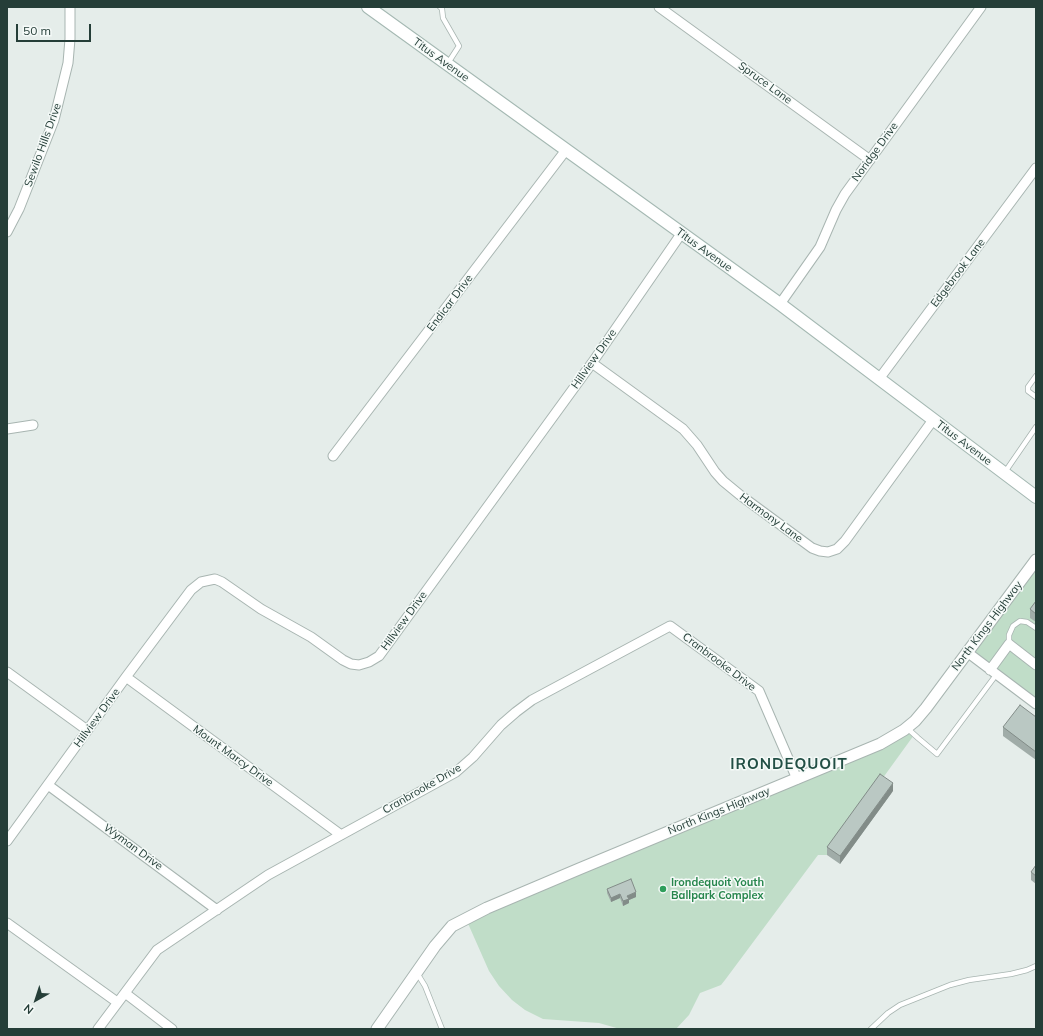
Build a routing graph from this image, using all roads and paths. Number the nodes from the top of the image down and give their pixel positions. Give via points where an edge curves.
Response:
1 (70, 7) edge
2 (369, 7) edge
3 (440, 7) edge
4 (659, 7) edge
5 (982, 7) edge
6 (447, 64) junction
7 (566, 150) junction
8 (870, 160) junction
9 (1036, 168) edge
10 (7, 232) edge
11 (681, 234) junction
12 (780, 304) junction
13 (592, 363) junction
14 (1036, 376) edge
15 (879, 379) junction
16 (1036, 397) edge
17 (933, 420) junction
18 (32, 425) dead end
19 (1036, 427) edge
20 (7, 429) edge
21 (333, 456) dead end
22 (1004, 473) junction
23 (1036, 497) edge
24 (1036, 560) edge
25 (1036, 628) edge
26 (1009, 644) junction
27 (967, 652) junction
28 (1035, 661) edge
29 (7, 672) edge
30 (993, 672) junction
31 (126, 677) junction
32 (1036, 704) edge
33 (907, 728) junction
34 (87, 730) junction
35 (796, 779) junction
36 (48, 785) junction
37 (341, 835) junction
38 (7, 841) edge
39 (217, 910) junction
40 (7, 923) edge
41 (1036, 966) edge
42 (416, 972) junction
43 (125, 993) junction
44 (118, 1002) junction
45 (98, 1029) edge
46 (172, 1029) edge
47 (376, 1029) edge
48 (442, 1029) edge
49 (871, 1029) edge

1 - 10 street, Sewilo Hills Drive via 68,63 54,120
2 - 6 main road, Titus Avenue
3 - 6 lane via 443,18 459,46
4 - 8 street, Spruce Lane
5 - 8 street, Noridge Drive
6 - 7 main road, Titus Avenue
7 - 11 main road, Titus Avenue
7 - 21 street, Endicar Drive
8 - 12 street, Noridge Drive via 844,194 820,247
9 - 15 street, Edgebrook Lane
11 - 12 main road, Titus Avenue
11 - 13 street, Hillview Drive
12 - 15 main road, Titus Avenue
13 - 17 street, Harmony Lane via 683,429 723,481 812,548 820,551 837,549 845,541
13 - 31 street, Hillview Drive via 378,656 359,665 351,664 215,579 201,582 191,590
14 - 16 lane via 1028,387 1028,392
15 - 17 main road, Titus Avenue
17 - 22 main road, Titus Avenue
18 - 20 street
19 - 22 lane
22 - 23 main road, Titus Avenue
24 - 27 street, North Kings Highway
25 - 26 lane via 1020,621 1013,626 1009,634
26 - 28 street
26 - 30 street
27 - 30 street
27 - 33 street, North Kings Highway via 922,714
29 - 34 street
30 - 32 street
30 - 33 lane via 938,754
31 - 34 street, Hillview Drive
31 - 37 street, Mount Marcy Drive
33 - 35 street, North Kings Highway via 885,742
34 - 36 street, Hillview Drive
35 - 37 street, Cranbrooke Drive via 759,691 670,626 532,700 506,720 456,772
35 - 42 street, North Kings Highway via 487,908 452,926
36 - 38 street, Hillview Drive
36 - 39 street, Wyman Drive
37 - 39 street, Cranbrooke Drive via 268,875
39 - 43 street, Cranbrooke Drive via 157,950
40 - 44 street
41 - 49 lane via 1011,974 950,985 900,1005
42 - 47 street, North Kings Highway
42 - 48 lane via 425,986
43 - 44 street, Cranbrooke Drive
43 - 46 street
44 - 45 street, Cranbrooke Drive

